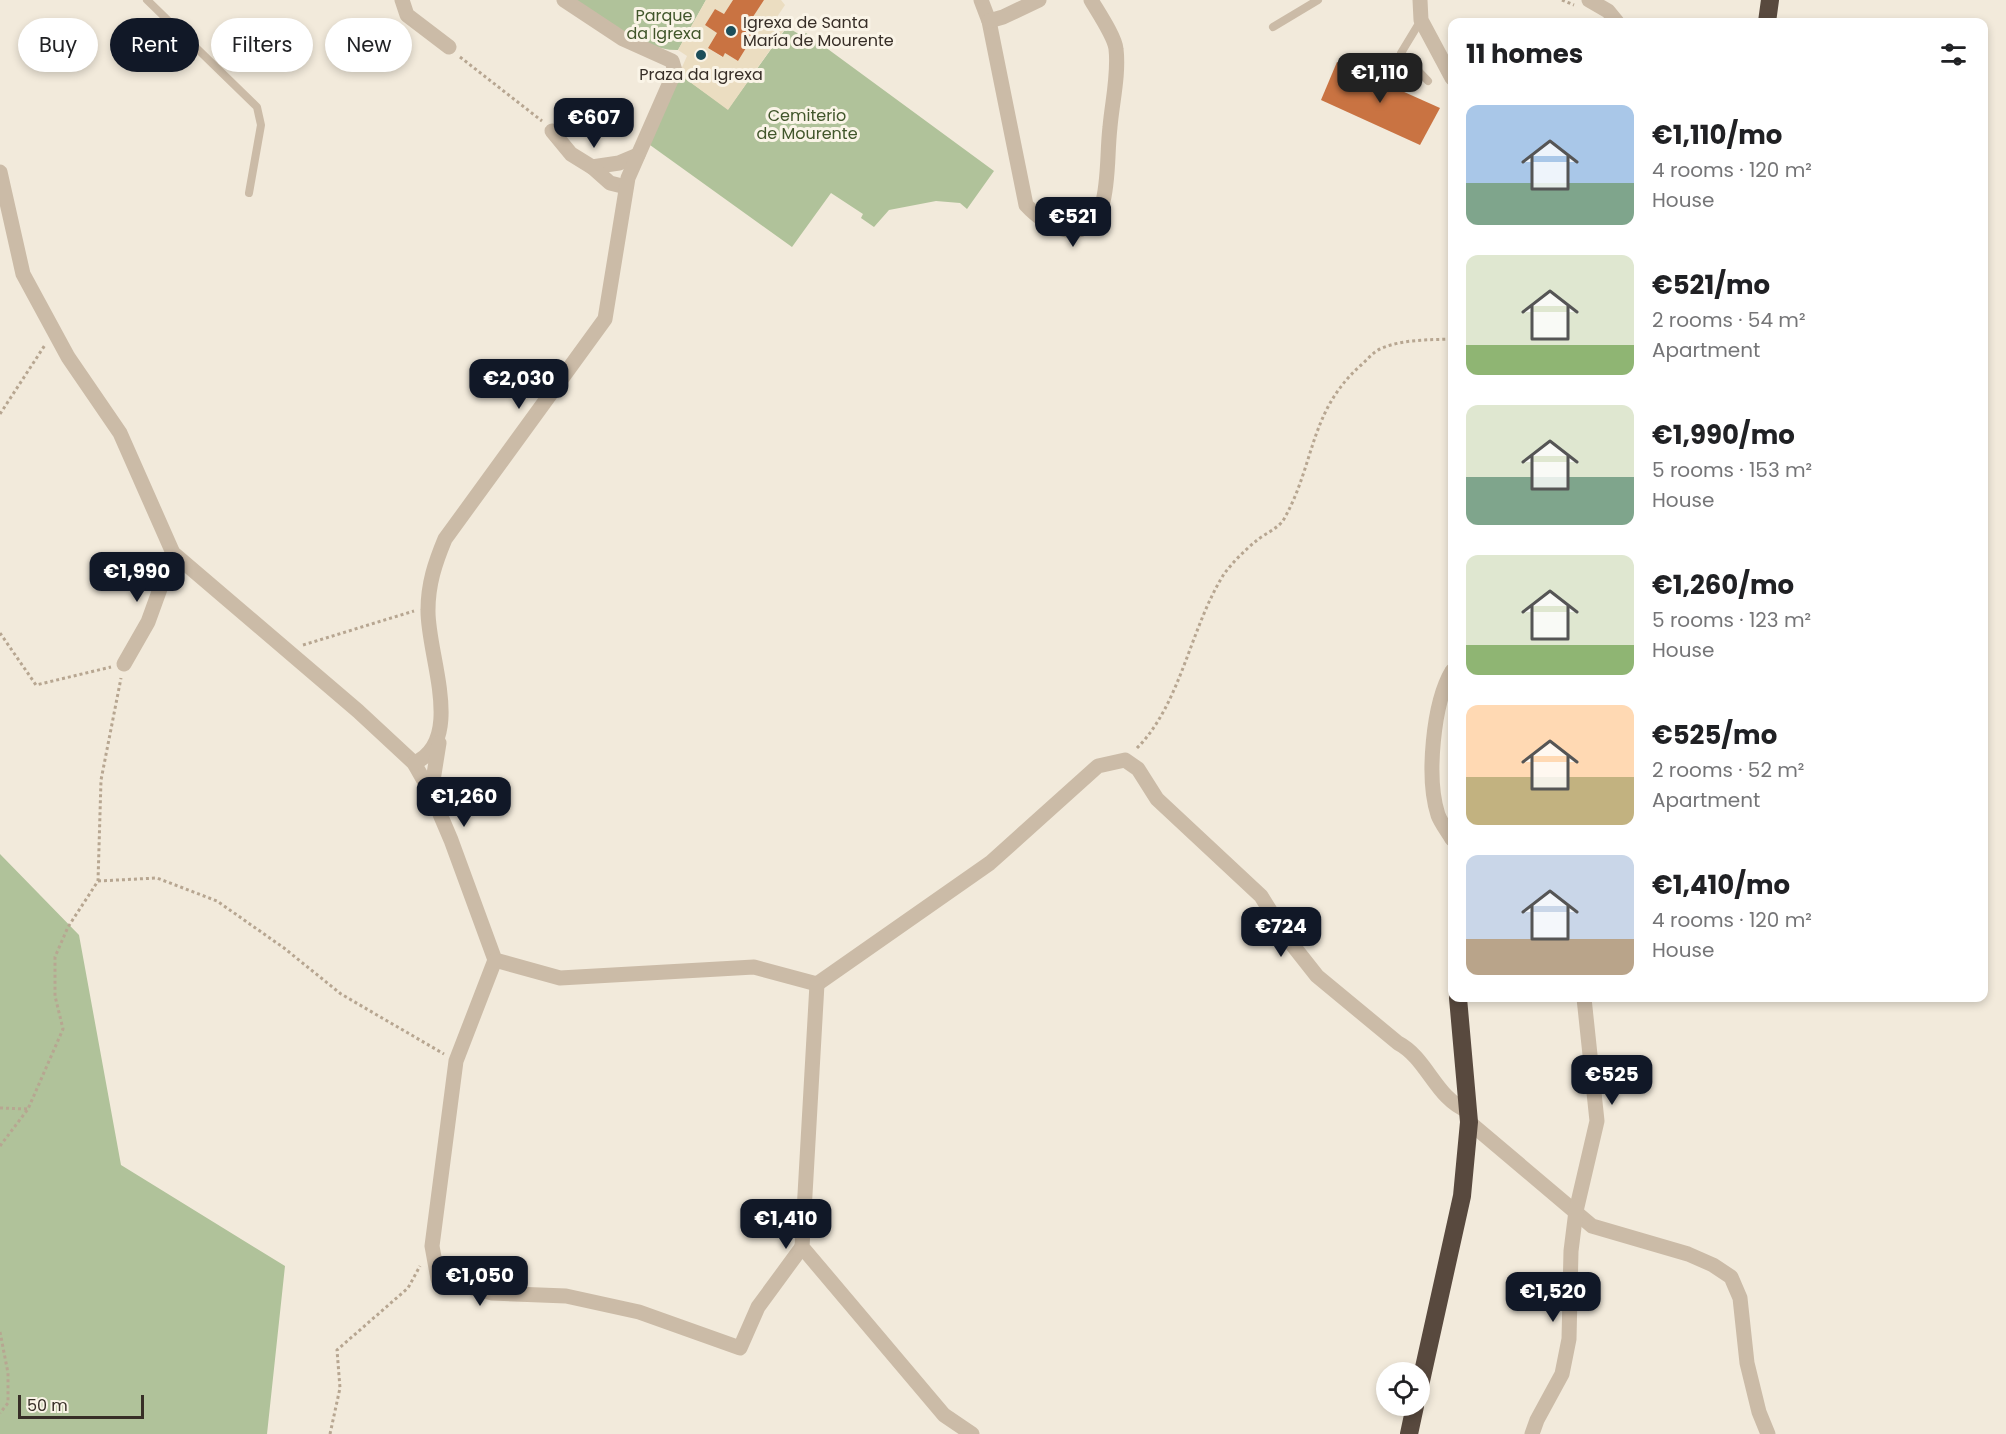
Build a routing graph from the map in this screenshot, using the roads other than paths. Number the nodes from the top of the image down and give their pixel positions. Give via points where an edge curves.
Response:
1 (147, 0) edge
2 (402, 0) edge
3 (564, 0) edge
4 (981, 0) edge
5 (1039, 0) edge
6 (1091, 0) edge
7 (1318, 0) edge
8 (1420, 0) edge
9 (1589, 0) edge
10 (1770, 0) edge
11 (1614, 18) edge
12 (1768, 18) edge
13 (1421, 20) junction
14 (989, 21) junction
15 (1274, 27) dead end
16 (449, 48) road end
17 (1448, 71) edge
18 (1428, 81) dead end
19 (552, 131) road end
20 (638, 154) junction
21 (592, 167) junction
22 (0, 172) edge
23 (626, 186) junction
24 (249, 193) dead end
25 (173, 553) junction
26 (124, 664) road end
27 (1448, 677) edge
28 (441, 729) junction
29 (414, 763) junction
30 (431, 793) junction
31 (1448, 832) edge
32 (495, 960) junction
33 (818, 984) junction
34 (1458, 1002) edge
35 (1584, 1002) edge
36 (1469, 1117) junction
37 (1576, 1211) junction
38 (802, 1247) junction
39 (1425, 1362) edge
40 (1412, 1416) edge
41 (972, 1434) edge
42 (1408, 1434) edge
43 (1532, 1434) edge
44 (1768, 1434) edge

1 - 24 lane via 257,107 261,124
2 - 16 street via 407,15
3 - 20 street via 623,39 675,65
4 - 14 street
5 - 14 street
6 - 14 street via 1116,48 1111,111 1102,204 1095,220 1072,231 1054,229 1026,205
7 - 15 lane
8 - 13 street
9 - 11 street
10 - 12 highway
13 - 17 street
13 - 18 lane via 1401,53
19 - 21 street via 571,154
20 - 21 street via 620,163
20 - 23 street
21 - 23 street via 610,183
22 - 25 street via 23,274 68,357 120,433
23 - 28 street via 605,319 445,539 429,584 432,659 441,702
25 - 26 street via 148,622
25 - 29 street
27 - 31 street via 1434,736 1433,781 1438,815
28 - 29 street via 436,746 425,759
28 - 30 street
29 - 30 street
30 - 32 street
32 - 33 street via 560,978 754,967
32 - 38 street via 456,1061 432,1246 438,1279 492,1293 566,1296 628,1310 740,1348 758,1306
33 - 36 street via 990,863 1098,766 1125,760 1138,769 1157,799 1261,896 1317,976 1409,1048
33 - 38 street
34 - 36 highway
35 - 37 street via 1597,1121
36 - 37 street
36 - 39 highway via 1462,1196
37 - 43 street via 1569,1339 1562,1374
37 - 44 street via 1592,1226 1688,1254 1731,1277 1740,1298 1747,1364
38 - 41 street via 944,1415
40 - 42 highway

